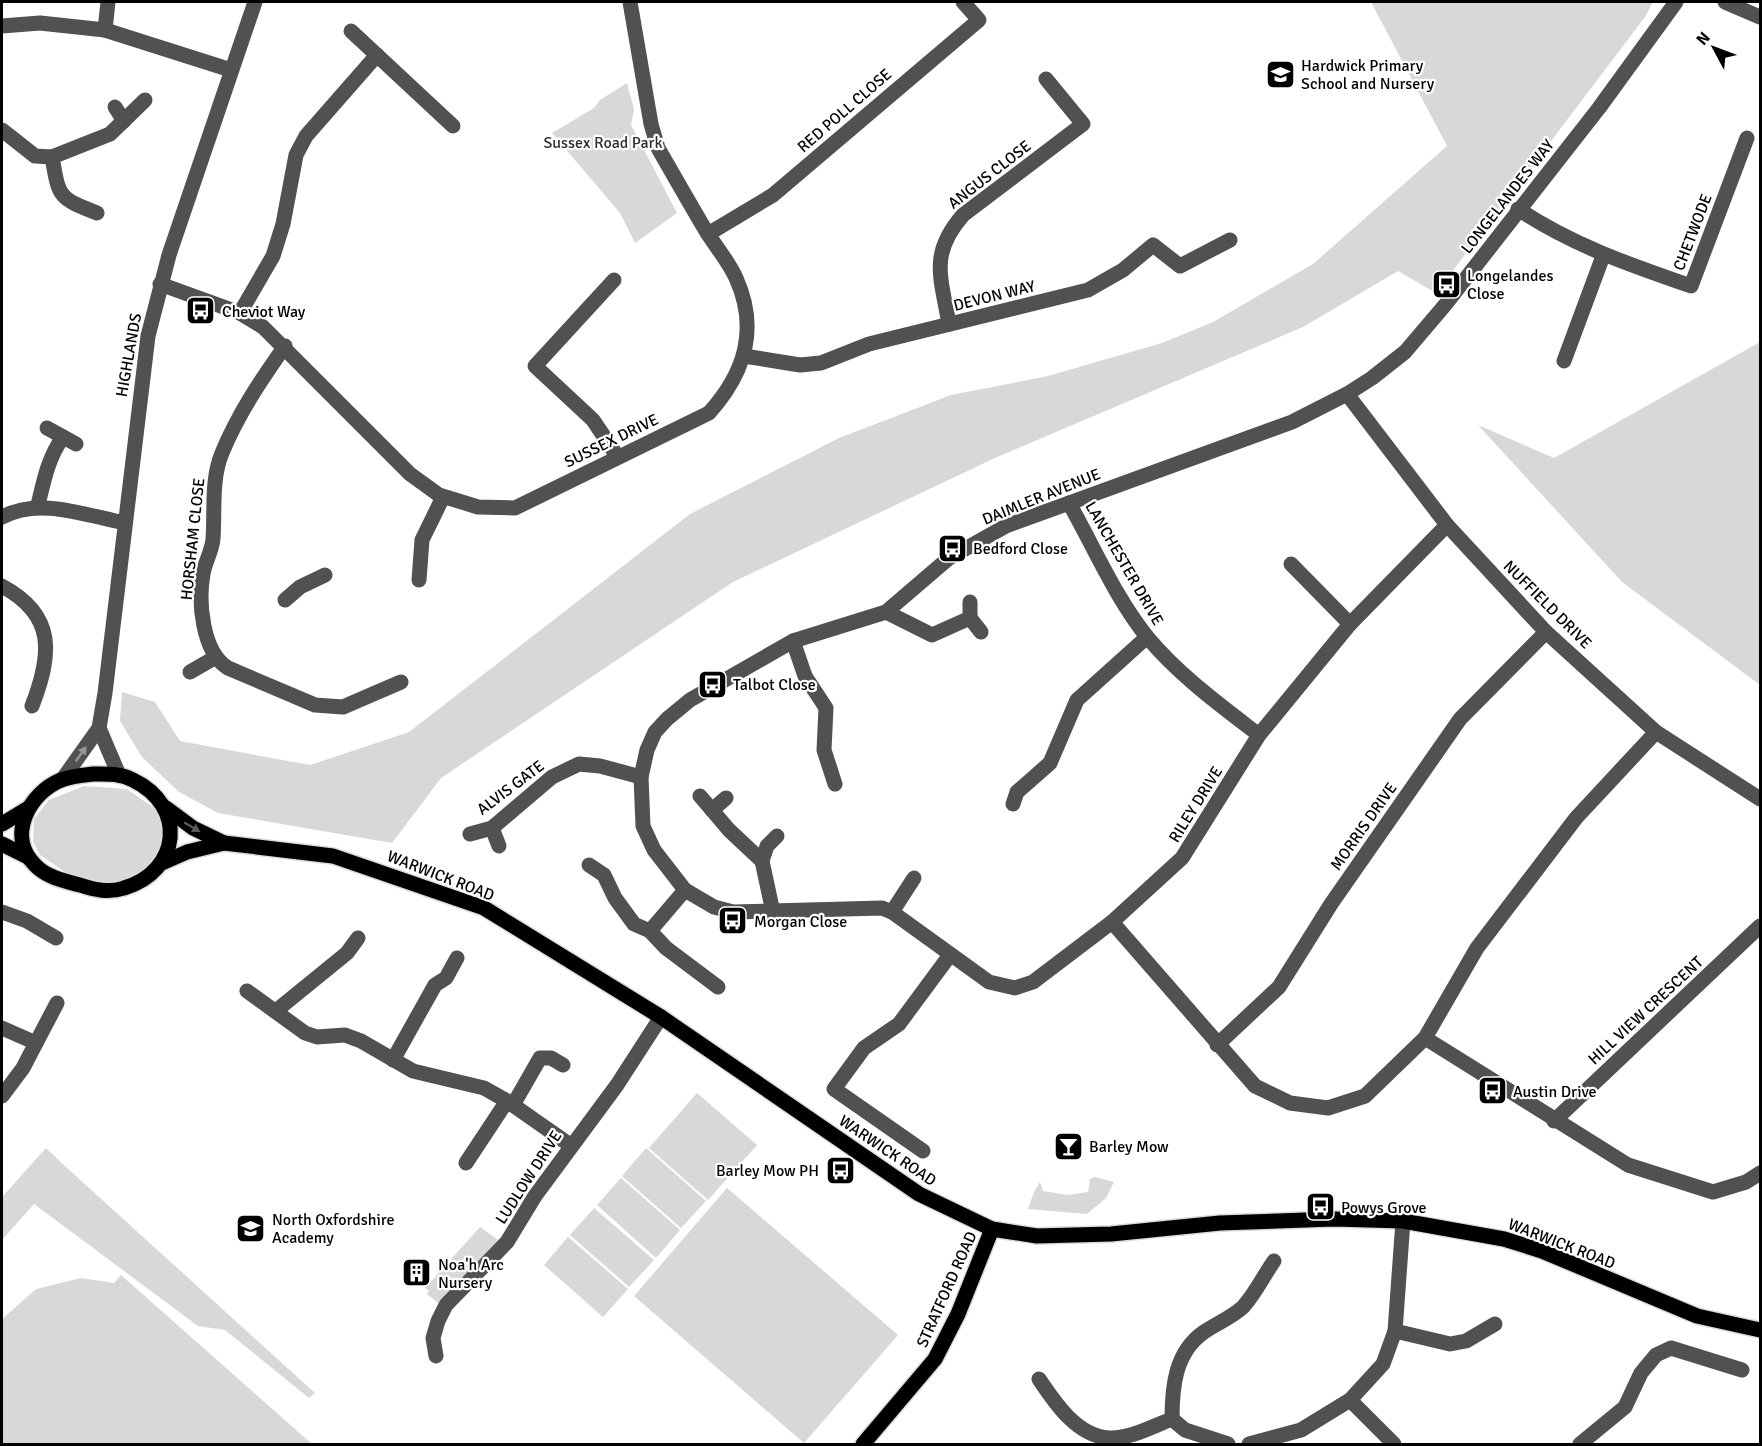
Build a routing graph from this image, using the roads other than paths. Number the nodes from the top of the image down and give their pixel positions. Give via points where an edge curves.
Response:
1 (108, 2) edge
2 (255, 2) edge
3 (630, 2) edge
4 (963, 2) edge
5 (1676, 2) edge
6 (1725, 2) edge
7 (1761, 16) edge
8 (2, 26) edge
9 (105, 30) junction
10 (351, 31) dead end
11 (376, 55) junction
12 (231, 70) junction
13 (1047, 79) dead end
14 (146, 100) dead end
15 (115, 107) dead end
16 (124, 121) junction
17 (453, 126) dead end
18 (2, 130) edge
19 (1747, 138) dead end
20 (52, 157) junction
21 (1518, 209) junction
22 (97, 213) dead end
23 (708, 234) junction
24 (1230, 240) dead end
25 (1603, 256) junction
26 (614, 280) dead end
27 (160, 284) junction
28 (240, 313) junction
29 (949, 324) junction
30 (285, 346) junction
31 (744, 356) junction
32 (1563, 361) dead end
33 (1347, 394) junction
34 (47, 428) dead end
35 (617, 456) junction
36 (443, 497) junction
37 (1069, 503) junction
38 (38, 506) junction
39 (2, 517) edge
40 (125, 523) junction
41 (1448, 525) junction
42 (1291, 564) dead end
43 (325, 575) dead end
44 (419, 580) dead end
45 (2, 586) edge
46 (285, 600) dead end
47 (886, 612) junction
48 (1350, 624) junction
49 (981, 632) dead end
50 (1546, 632) junction
51 (1147, 637) junction
52 (793, 641) junction
53 (216, 657) junction
54 (190, 672) dead end
55 (401, 682) dead end
56 (32, 706) dead end
57 (99, 728) junction
58 (1656, 732) junction
59 (1259, 735) junction
60 (118, 774) junction
61 (641, 777) junction
62 (62, 780) junction
63 (835, 784) dead end
64 (700, 796) dead end
65 (726, 798) dead end
66 (1761, 800) edge
67 (1013, 804) dead end
68 (163, 805) junction
69 (27, 809) junction
70 (712, 810) junction
71 (2, 824) edge
72 (492, 828) junction
73 (470, 834) dead end
74 (777, 836) dead end
75 (224, 843) junction
76 (2, 844) edge
77 (500, 846) dead end
78 (28, 857) junction
79 (762, 861) junction
80 (162, 862) junction
81 (589, 865) dead end
82 (914, 878) dead end
83 (685, 890) junction
84 (2, 912) edge
85 (773, 912) junction
86 (892, 912) junction
87 (1112, 922) junction
88 (1761, 926) edge
89 (650, 931) junction
90 (56, 938) dead end
91 (358, 938) dead end
92 (950, 955) junction
93 (457, 958) dead end
94 (718, 987) dead end
95 (246, 991) dead end
96 (57, 1003) dead end
97 (277, 1010) junction
98 (661, 1017) junction
99 (2, 1028) edge
100 (1425, 1038) junction
101 (36, 1043) junction
102 (1217, 1045) junction
103 (393, 1060) junction
104 (563, 1065) dead end
105 (2, 1096) edge
106 (510, 1103) junction
107 (1554, 1120) junction
108 (570, 1145) junction
109 (923, 1151) dead end
110 (466, 1163) dead end
111 (1761, 1173) edge
112 (1403, 1221) junction
113 (992, 1229) junction
114 (1274, 1261) dead end
115 (1495, 1324) dead end
116 (1761, 1330) edge
117 (1395, 1331) junction
118 (436, 1356) dead end
119 (1742, 1370) dead end
120 (1039, 1379) dead end
121 (1350, 1400) junction
122 (1172, 1419) junction
123 (863, 1444) edge
124 (1228, 1444) edge
125 (1249, 1444) edge
126 (1394, 1444) edge
127 (1580, 1444) edge

1 - 9 street
2 - 12 street, HIGHLANDS
3 - 23 street, SUSSEX DRIVE via 658,148
4 - 23 street, RED POLL CLOSE via 979,20 773,195
5 - 21 street, LONGELANDES WAY via 1599,108
6 - 7 street
8 - 9 street via 40,23
9 - 12 street
10 - 11 street
11 - 17 street
11 - 28 street via 306,135 296,155 273,256
12 - 27 street, HIGHLANDS
13 - 29 street, ANGUS CLOSE via 1083,124 963,215 950,230 938,263
14 - 16 street
15 - 16 street
16 - 20 street via 110,134
18 - 20 street via 34,156
19 - 25 street, CHETWODE via 1691,286
20 - 22 street via 58,192
21 - 25 street, CHETWODE
21 - 33 street, LONGELANDES WAY via 1406,352
23 - 31 street, SUSSEX DRIVE via 736,278 749,321
24 - 29 street, DEVON WAY via 1180,266 1153,245 1099,286
25 - 32 street
26 - 35 street via 535,366 593,420
27 - 28 street, SUSSEX DRIVE
27 - 40 street, HIGHLANDS via 139,393
28 - 30 street, SUSSEX DRIVE
29 - 31 street, DEVON WAY via 869,344 821,363 800,365
30 - 36 street, SUSSEX DRIVE via 410,474
30 - 53 street, HORSHAM CLOSE via 248,399 221,455 215,480 212,543 203,575 202,605
31 - 35 street, SUSSEX DRIVE via 726,394 709,413
33 - 37 street, DAIMLER AVENUE via 1292,422
33 - 41 street, NUFFIELD DRIVE
34 - 38 street via 69,440 54,449
35 - 36 street, SUSSEX DRIVE via 515,508 478,507
36 - 44 street via 422,540
37 - 47 street, DAIMLER AVENUE via 1006,526 949,558
37 - 51 street, LANCHESTER DRIVE
38 - 39 street via 17,509
38 - 40 street
40 - 57 street, HIGHLANDS
41 - 48 street, RILEY DRIVE
41 - 50 street, NUFFIELD DRIVE
42 - 48 street
43 - 46 street via 300,587
45 - 56 street via 33,608 46,640 42,680
47 - 49 street via 932,635 970,610
47 - 52 street, DAIMLER AVENUE
48 - 59 street, RILEY DRIVE
50 - 58 street, NUFFIELD DRIVE
50 - 102 street, MORRIS DRIVE via 1460,718 1331,904 1279,987
51 - 59 street, LANCHESTER DRIVE via 1182,675
51 - 67 street via 1077,700 1050,763 1017,792
52 - 61 street, DAIMLER AVENUE via 690,700 667,719 647,750
52 - 63 street via 805,676 826,708 824,750
53 - 54 street
53 - 55 street via 228,668 315,705 343,707
57 - 60 street, HIGHLANDS
62 -> 57 street, HIGHLANDS
58 - 66 street, NUFFIELD DRIVE
58 - 100 street via 1576,818 1477,948
59 - 87 street, RILEY DRIVE via 1182,858
60 - 62 main road
60 - 68 main road via 134,780
61 - 72 street, ALVIS GATE via 579,764 552,777
61 - 83 street, RILEY DRIVE via 644,826 654,850
62 - 69 main road via 43,790
64 - 70 street
65 - 70 street
68 -> 75 main road, WARWICK ROAD via 193,828
68 - 80 main road via 170,819 170,841
69 - 71 main road
69 - 78 main road via 22,832
70 - 79 street
72 - 73 street, ALVIS GATE
72 - 77 street
74 - 79 street via 767,846
75 - 80 main road, WARWICK ROAD
75 - 98 main road, WARWICK ROAD via 333,856 484,908
76 - 78 main road
78 - 80 main road via 58,879 108,892 141,881
79 - 85 street
81 - 89 street via 604,875 634,924
82 - 86 street
83 - 85 street, RILEY DRIVE via 714,907 733,912
83 - 89 street
84 - 90 street
85 - 86 street, RILEY DRIVE via 869,907
86 - 92 street, RILEY DRIVE
87 - 92 street, RILEY DRIVE via 1033,982 1015,988 990,982
87 - 102 street
88 - 107 street, HILL VIEW CRESCENT
89 - 94 street via 688,972
91 - 97 street via 347,953
92 - 109 street via 899,1024 864,1048 828,1086
93 - 103 street via 446,978 435,985
95 - 97 street
96 - 101 street
97 - 103 street via 305,1033 317,1037 345,1035
98 - 108 street, LUDLOW DRIVE via 617,1085
98 - 113 main road, WARWICK ROAD via 919,1194
99 - 101 street
100 - 102 street via 1365,1096 1328,1108 1290,1103 1255,1086
100 - 107 street
101 - 105 street via 24,1068
103 - 106 street via 413,1071 484,1088
104 - 106 street via 544,1057 537,1060
106 - 108 street
106 - 110 street
107 - 111 street via 1628,1165 1713,1192
108 - 118 street, LUDLOW DRIVE via 507,1242 446,1305 434,1338
112 - 113 main road, WARWICK ROAD via 1220,1223 1111,1234 1037,1236
112 - 116 main road, WARWICK ROAD via 1504,1239 1697,1316
112 - 117 street
113 - 123 main road, STRATFORD ROAD via 935,1359
114 - 122 street via 1245,1305 1203,1333 1181,1358 1173,1381
115 - 117 street via 1466,1341 1450,1344
117 - 121 street via 1383,1364
119 - 127 street via 1671,1348 1656,1355 1641,1373 1631,1411
120 - 122 street via 1061,1412 1108,1438
121 - 125 street via 1301,1430
121 - 126 street
122 - 124 street via 1185,1430

